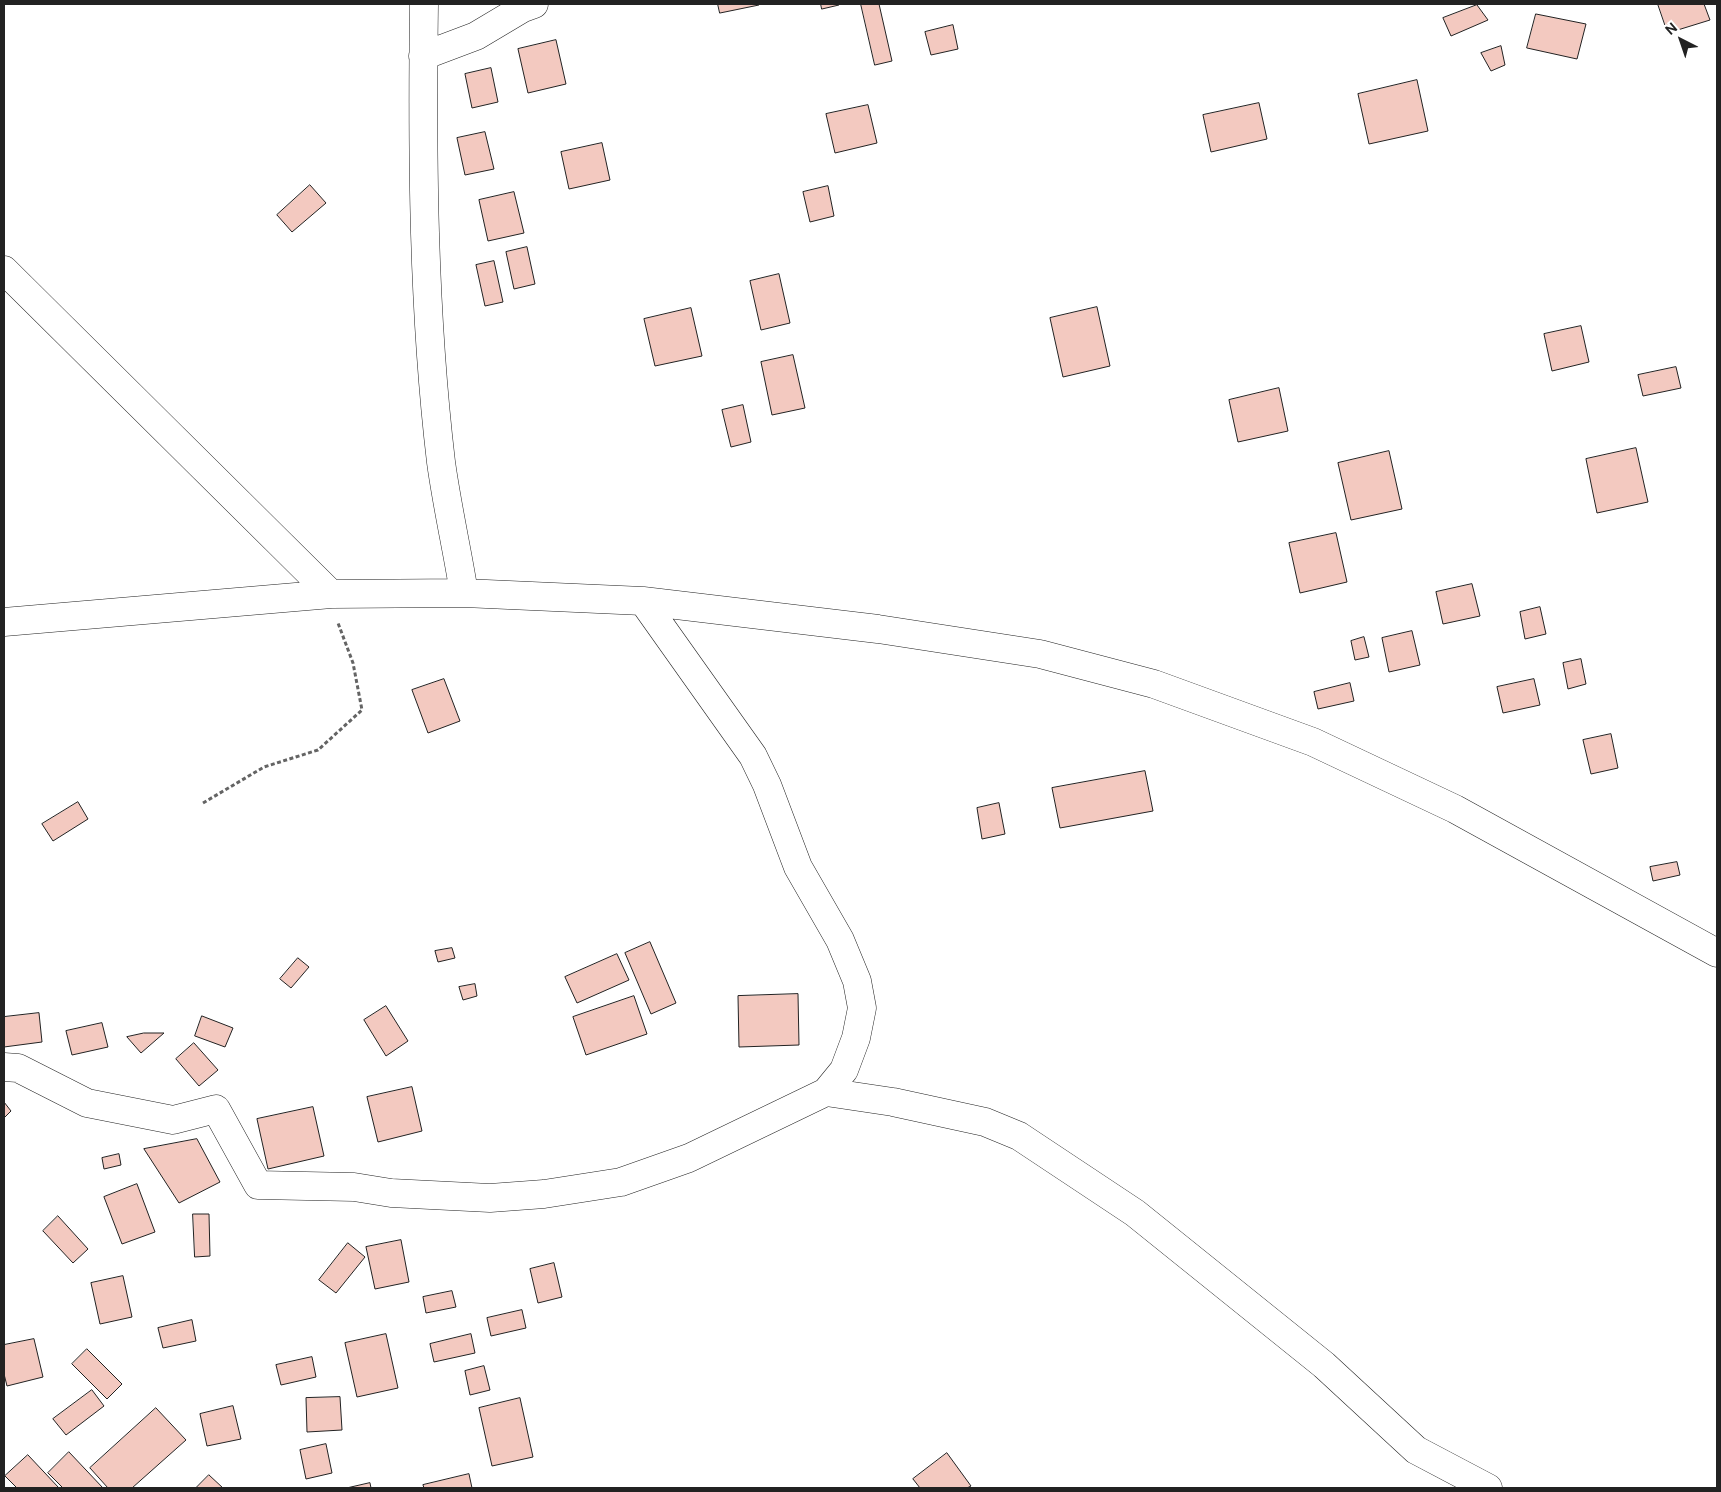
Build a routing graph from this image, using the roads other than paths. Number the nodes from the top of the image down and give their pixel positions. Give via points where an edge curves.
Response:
1 (424, 4) edge
2 (534, 4) edge
3 (423, 56) junction
4 (4, 270) edge
5 (464, 593) junction
6 (331, 594) junction
7 (643, 601) junction
8 (4, 622) edge
9 (1717, 953) edge
10 (4, 1067) edge
11 (826, 1092) junction
12 (1488, 1488) edge

1 - 3 street
2 - 3 street via 476,36
3 - 5 street via 428,305 442,463
4 - 6 street
5 - 6 street
5 - 7 street
6 - 8 street
7 - 9 street via 878,629 1040,654 1154,684 1312,742 1455,809
7 - 11 street via 753,756 798,867 840,940 857,981 862,1008 856,1038 844,1070
10 - 11 street via 18,1068 87,1103 172,1120 216,1109 258,1186 354,1188 480,1198 544,1194 622,1182 690,1158
11 - 12 street via 893,1102 985,1122 1019,1136 1135,1213 1324,1365 1416,1450

